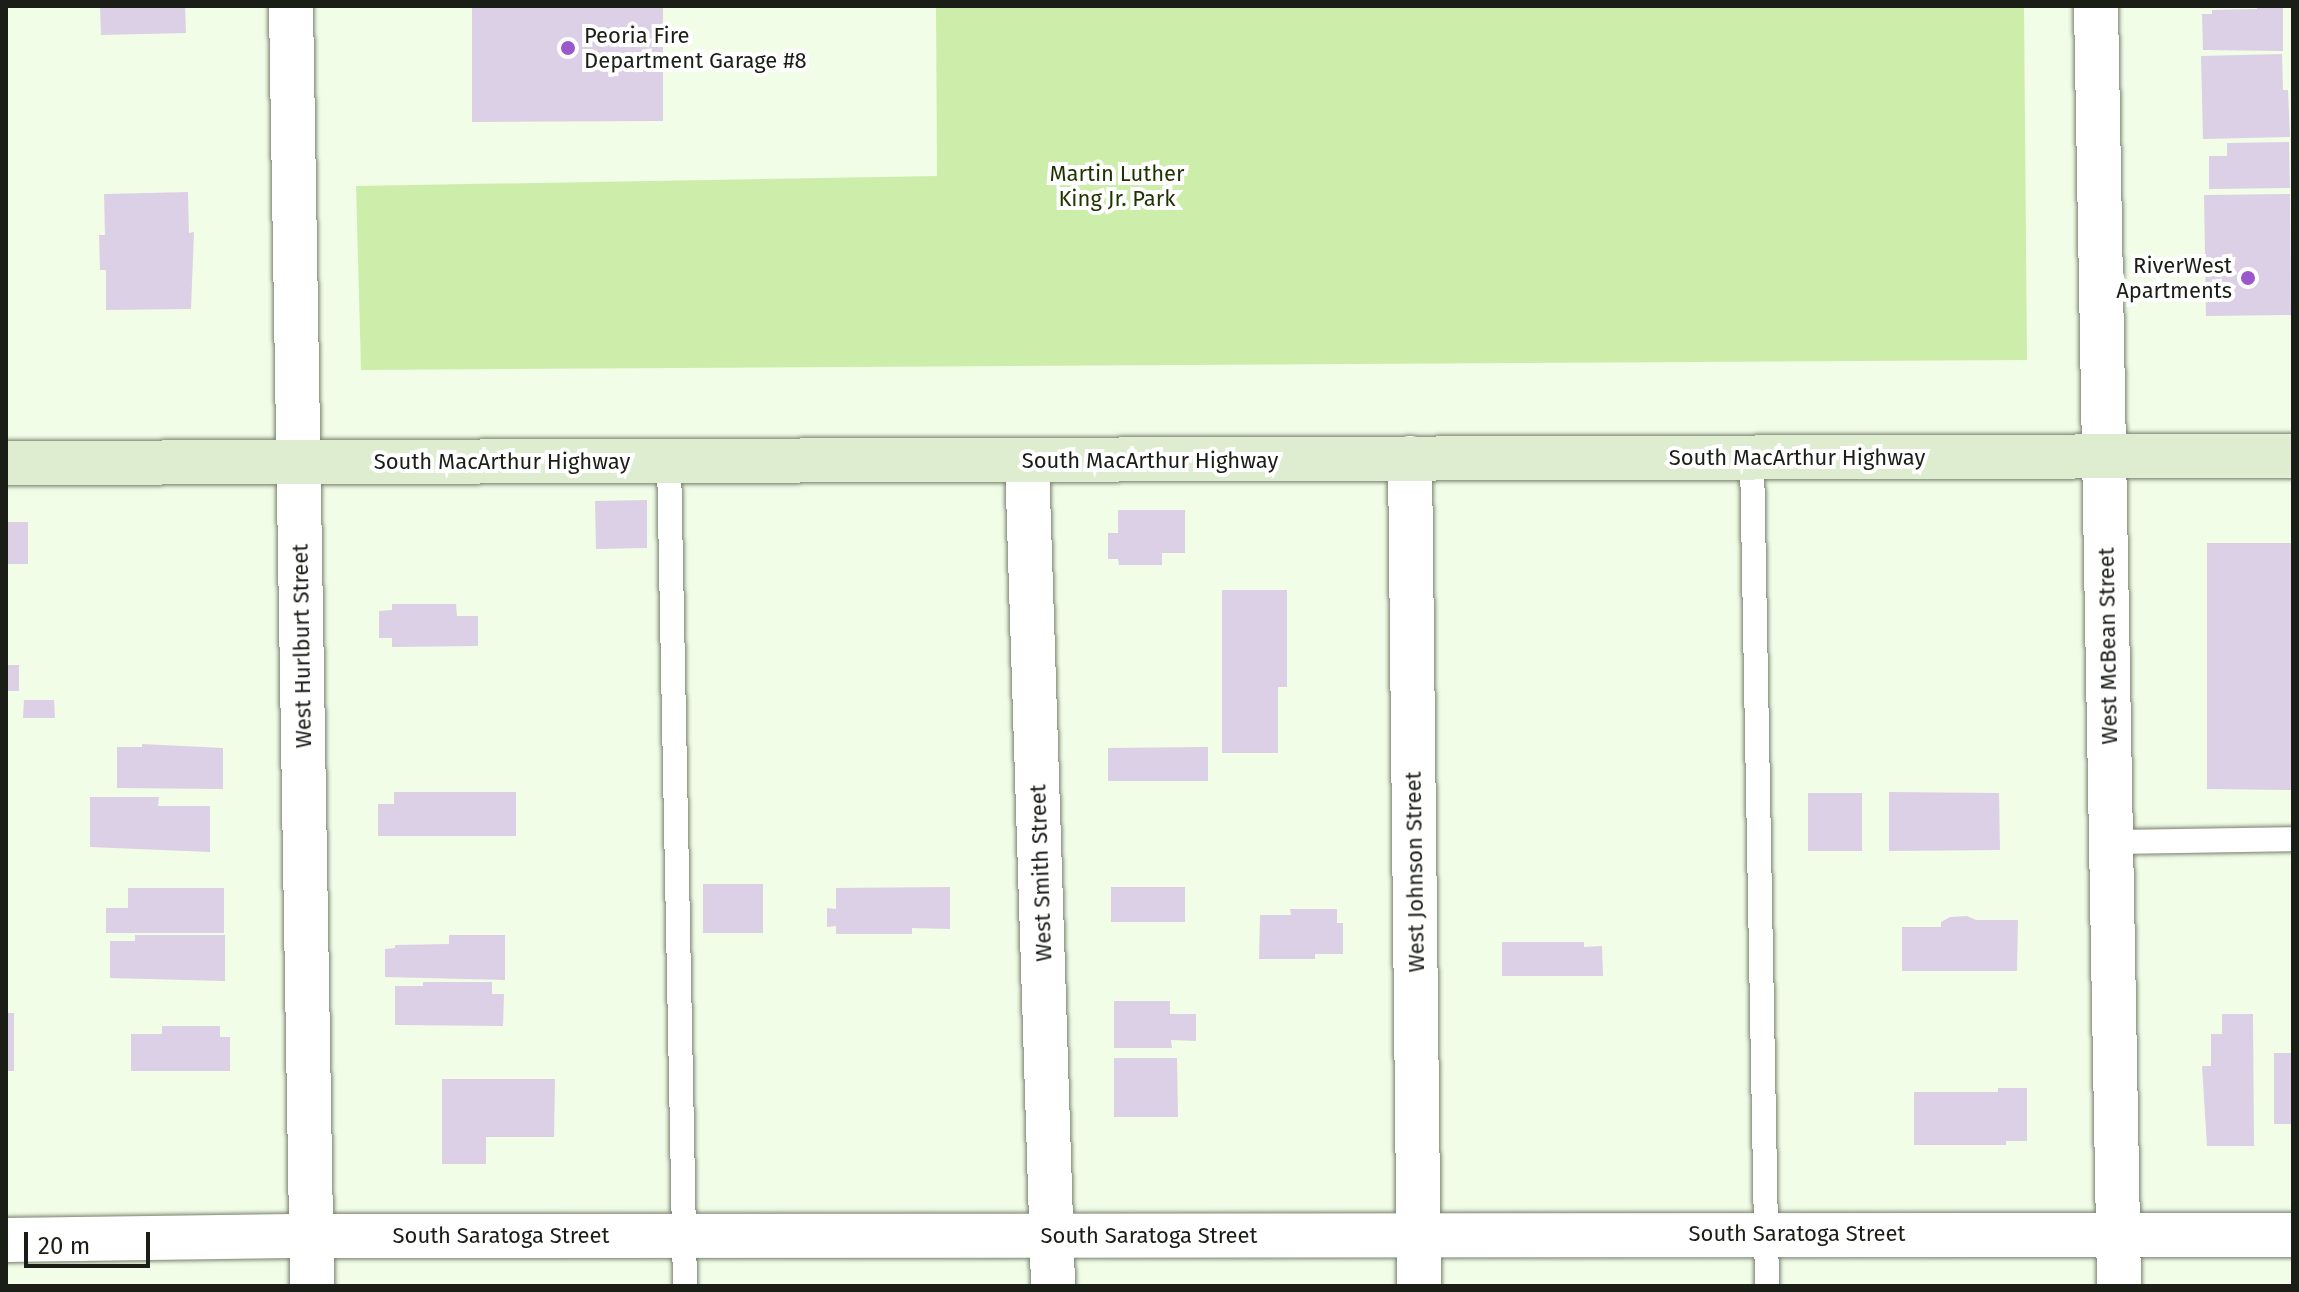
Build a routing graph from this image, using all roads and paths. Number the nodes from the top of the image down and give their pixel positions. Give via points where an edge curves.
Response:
1 (291, 6) edge
2 (2096, 6) edge
3 (2105, 456) junction
4 (2293, 456) edge
5 (1410, 458) junction
6 (1752, 459) junction
7 (669, 461) junction
8 (1027, 461) junction
9 (6, 463) edge
10 (298, 463) junction
11 (2293, 839) edge
12 (2112, 842) junction
13 (2118, 1232) junction
14 (1766, 1234) junction
15 (2293, 1235) edge
16 (311, 1236) junction
17 (684, 1236) junction
18 (1053, 1236) junction
19 (1418, 1236) junction
20 (6, 1240) edge
21 (312, 1286) edge
22 (685, 1286) edge
23 (1053, 1286) edge
24 (1419, 1286) edge
25 (1767, 1286) edge
26 (2119, 1286) edge

1 - 10 street, West Hurlburt Street
2 - 3 street, West McBean Street
3 - 4 main road, South MacArthur Highway
3 - 6 main road, South MacArthur Highway
3 - 12 street, West McBean Street
5 - 6 main road, South MacArthur Highway
5 - 8 main road, South MacArthur Highway
5 - 19 street, West Johnson Street
6 - 14 lane
7 - 8 main road, South MacArthur Highway
7 - 10 main road, South MacArthur Highway
7 - 17 lane
8 - 18 street, West Smith Street
9 - 10 main road, South MacArthur Highway
10 - 16 street, West Hurlburt Street
11 - 12 lane
12 - 13 street, West McBean Street
13 - 14 street, South Saratoga Street
13 - 15 street, South Saratoga Street
13 - 26 street, West McBean Street
14 - 19 street, South Saratoga Street
14 - 25 lane
16 - 17 street, South Saratoga Street
16 - 20 street, South Saratoga Street
16 - 21 street, West Hurlburt Street
17 - 18 street, South Saratoga Street
17 - 22 lane
18 - 19 street, South Saratoga Street
18 - 23 street, West Smith Street
19 - 24 street, West Johnson Street

